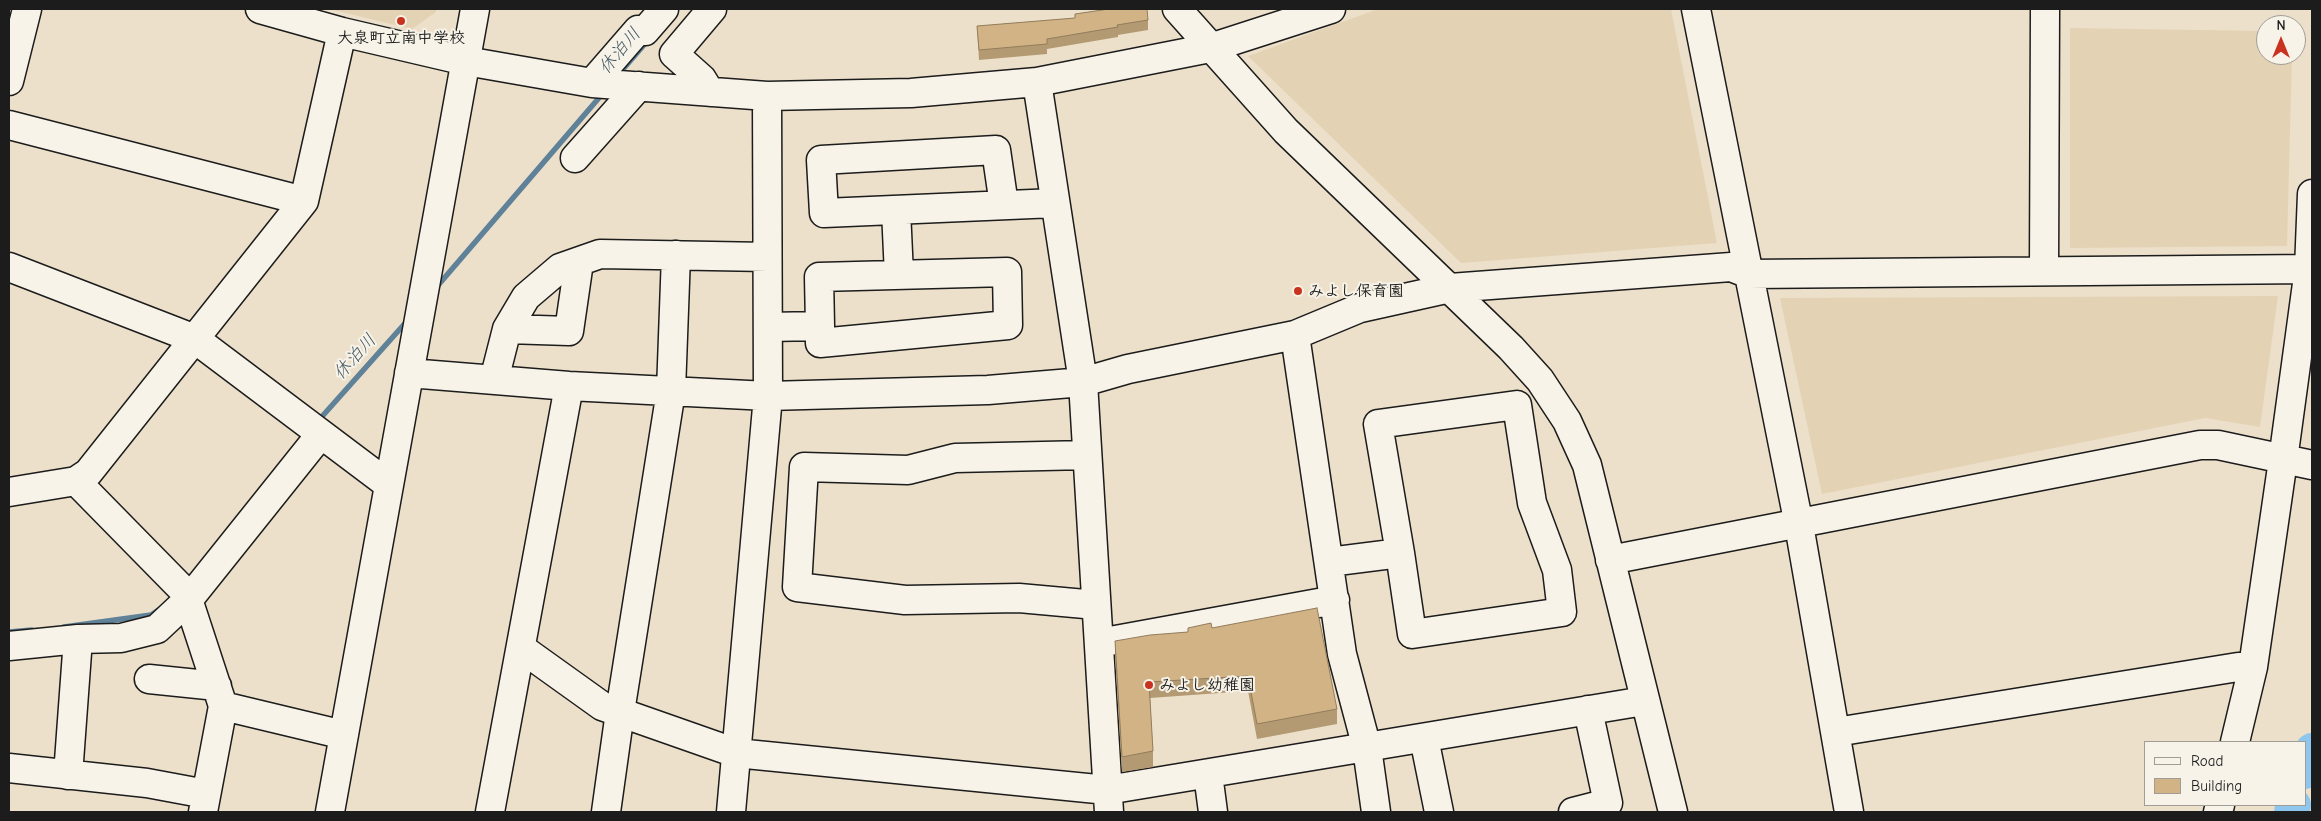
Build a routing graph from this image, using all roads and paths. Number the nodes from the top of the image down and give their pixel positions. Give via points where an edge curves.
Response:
1 (27, 9) edge
2 (260, 9) edge
3 (475, 9) edge
4 (664, 9) edge
5 (712, 9) edge
6 (1177, 9) edge
7 (1331, 9) edge
8 (1696, 9) edge
9 (2046, 9) edge
10 (342, 32) junction
11 (1210, 48) junction
12 (466, 62) junction
13 (9, 81) edge
14 (1037, 82) junction
15 (616, 84) junction
16 (710, 92) junction
17 (767, 96) junction
18 (9, 126) edge
19 (575, 158) dead end
20 (2312, 194) edge
21 (304, 201) junction
22 (1055, 203) junction
23 (1004, 205) junction
24 (896, 210) junction
25 (676, 255) junction
26 (768, 256) junction
27 (579, 262) junction
28 (9, 267) edge
29 (2311, 269) edge
30 (2044, 271) junction
31 (1749, 274) junction
32 (899, 275) junction
33 (1450, 288) junction
34 (820, 326) junction
35 (768, 327) junction
36 (506, 328) junction
37 (1295, 335) junction
38 (195, 339) junction
39 (409, 373) junction
40 (494, 380) junction
41 (1083, 382) junction
42 (570, 386) junction
43 (671, 391) junction
44 (768, 396) junction
45 (314, 427) junction
46 (1087, 455) junction
47 (2283, 460) junction
48 (2312, 465) edge
49 (76, 480) junction
50 (389, 485) junction
51 (9, 492) edge
52 (1799, 524) junction
53 (1400, 553) junction
54 (1610, 560) junction
55 (1329, 562) junction
56 (182, 590) junction
57 (1334, 600) junction
58 (1096, 605) junction
59 (78, 639) junction
60 (1098, 643) junction
61 (9, 646) edge
62 (521, 648) junction
63 (2253, 667) junction
64 (149, 679) dead end
65 (220, 696) junction
66 (1644, 701) junction
67 (1588, 710) junction
68 (620, 712) junction
69 (1836, 732) junction
70 (344, 735) junction
71 (1424, 738) junction
72 (2235, 741) edge
73 (1367, 748) junction
74 (736, 753) junction
75 (9, 768) edge
76 (1208, 774) junction
77 (68, 775) junction
78 (1108, 801) edge
79 (205, 803) edge
80 (330, 812) edge
81 (490, 812) edge
82 (606, 812) edge
83 (731, 812) edge
84 (1213, 812) edge
85 (1376, 812) edge
86 (1439, 812) edge
87 (1573, 812) edge
88 (1673, 812) edge
89 (1849, 812) edge

1 - 13 street
2 - 10 street
3 - 12 street
4 - 15 street via 645,31 638,30
5 - 16 street via 674,54 702,79
6 - 11 street
7 - 11 street
8 - 31 street
9 - 30 street
10 - 12 street
10 - 21 street
11 - 14 street
11 - 33 street via 1286,131
12 - 15 street
12 - 39 street
14 - 17 street via 912,93
14 - 22 street
15 - 16 street
15 - 19 street
16 - 17 street
17 - 26 street
18 - 21 street
20 - 29 street
21 - 38 street
22 - 23 street
22 - 41 street
23 - 24 street
23 - 24 street via 996,150 821,160 824,213
24 - 32 street
25 - 26 street
25 - 27 street via 600,254
25 - 43 street
26 - 35 street
27 - 36 street via 560,268 526,297
27 - 36 street via 569,331
28 - 38 street
29 - 30 street
29 - 47 street
30 - 31 street
31 - 33 street via 1730,267
31 - 52 street
32 - 34 street via 819,277
32 - 34 street via 1007,272 1008,325 820,343
33 - 37 street via 1360,308
33 - 54 street via 1540,380 1567,421 1586,465
34 - 35 street
35 - 44 street
36 - 40 street
37 - 41 street via 1128,369
37 - 55 street
38 - 45 street
38 - 49 street via 88,473
39 - 40 street
39 - 50 street
40 - 42 street
41 - 44 street via 988,390
41 - 46 street
42 - 43 street
42 - 62 street
43 - 44 street
43 - 68 street
44 - 74 street
45 - 50 street
45 - 56 street
46 - 58 street
46 - 58 street via 954,458 908,470 804,467 796,586 905,600 1019,598
47 - 48 street
47 - 52 street via 2218,445 2200,445
47 - 63 street
49 - 51 street
49 - 56 street
50 - 70 street
52 - 54 street
52 - 69 street
53 - 53 street via 1378,424 1517,405 1532,503 1557,570 1562,612 1412,634
53 - 55 street
54 - 66 street
55 - 57 street
56 - 59 street via 157,629 121,638
56 - 65 street
57 - 60 street
57 - 73 street via 1342,654
58 - 60 street
59 - 61 street
59 - 77 street
60 - 78 street
62 - 68 street via 602,706
62 - 81 street
63 - 69 street
63 - 72 street
64 - 65 street
65 - 70 street
65 - 79 street
66 - 67 street
66 - 88 street
67 - 71 street
67 - 87 street via 1608,803
68 - 74 street
68 - 82 street
69 - 89 street
70 - 80 street
71 - 73 street
71 - 86 street
73 - 76 street
73 - 85 street
74 - 78 street
74 - 83 street
75 - 77 street
76 - 78 street
76 - 84 street
77 - 79 street via 147,784

